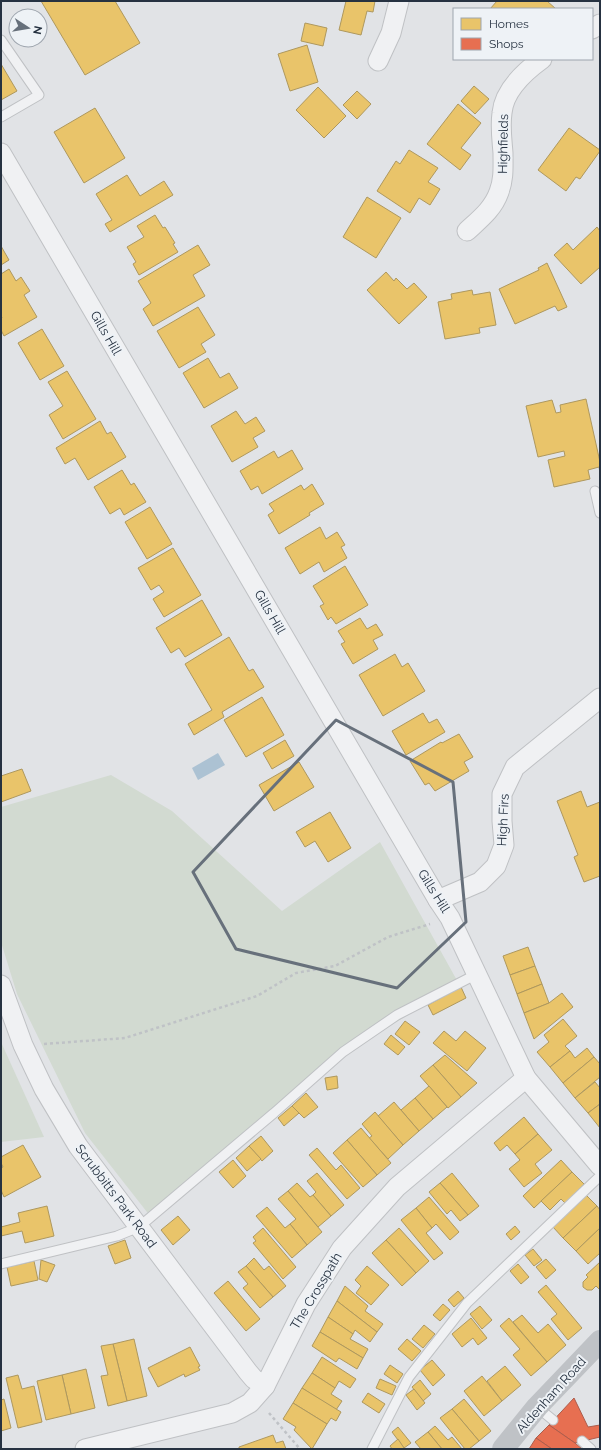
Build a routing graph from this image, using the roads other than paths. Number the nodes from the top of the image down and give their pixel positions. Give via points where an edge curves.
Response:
1 (399, 1) edge
2 (1, 40) edge
3 (541, 60) edge
4 (378, 61) dead end
5 (1, 117) edge
6 (1, 153) edge
7 (467, 231) dead end
8 (595, 491) dead end
9 (600, 513) edge
10 (600, 698) edge
11 (438, 900) junction
12 (477, 974) junction
13 (1, 985) edge
14 (526, 1078) junction
15 (600, 1166) edge
16 (600, 1176) edge
17 (139, 1227) junction
18 (1, 1264) edge
19 (600, 1341) edge
20 (260, 1392) junction
21 (582, 1441) dead end
22 (85, 1449) edge
23 (372, 1449) edge
24 (503, 1449) edge
25 (591, 1449) edge

1 - 4 street via 391,32
2 - 5 lane via 39,95
3 - 7 street, Highfields via 525,72 509,91 502,112 504,175 500,192 491,210
6 - 11 street, Gills Hill
8 - 9 lane
10 - 11 street, High Firs via 515,767 502,794 504,845 496,866 480,882
11 - 12 street, Gills Hill via 450,918
12 - 14 street, Gills Hill
12 - 17 lane via 397,1015 343,1052
13 - 17 street, Scrubbitts Park Road via 23,1045 44,1089 78,1146
14 - 15 street, Gills Hill
14 - 20 street, The Crosspath via 396,1187 342,1248 306,1304
16 - 23 lane via 467,1304 409,1377
17 - 18 lane via 117,1236
17 - 20 street, Scrubbitts Park Road via 254,1379
19 - 24 main road, Aldenham Road via 545,1414
20 - 22 street via 232,1413
21 - 25 lane

